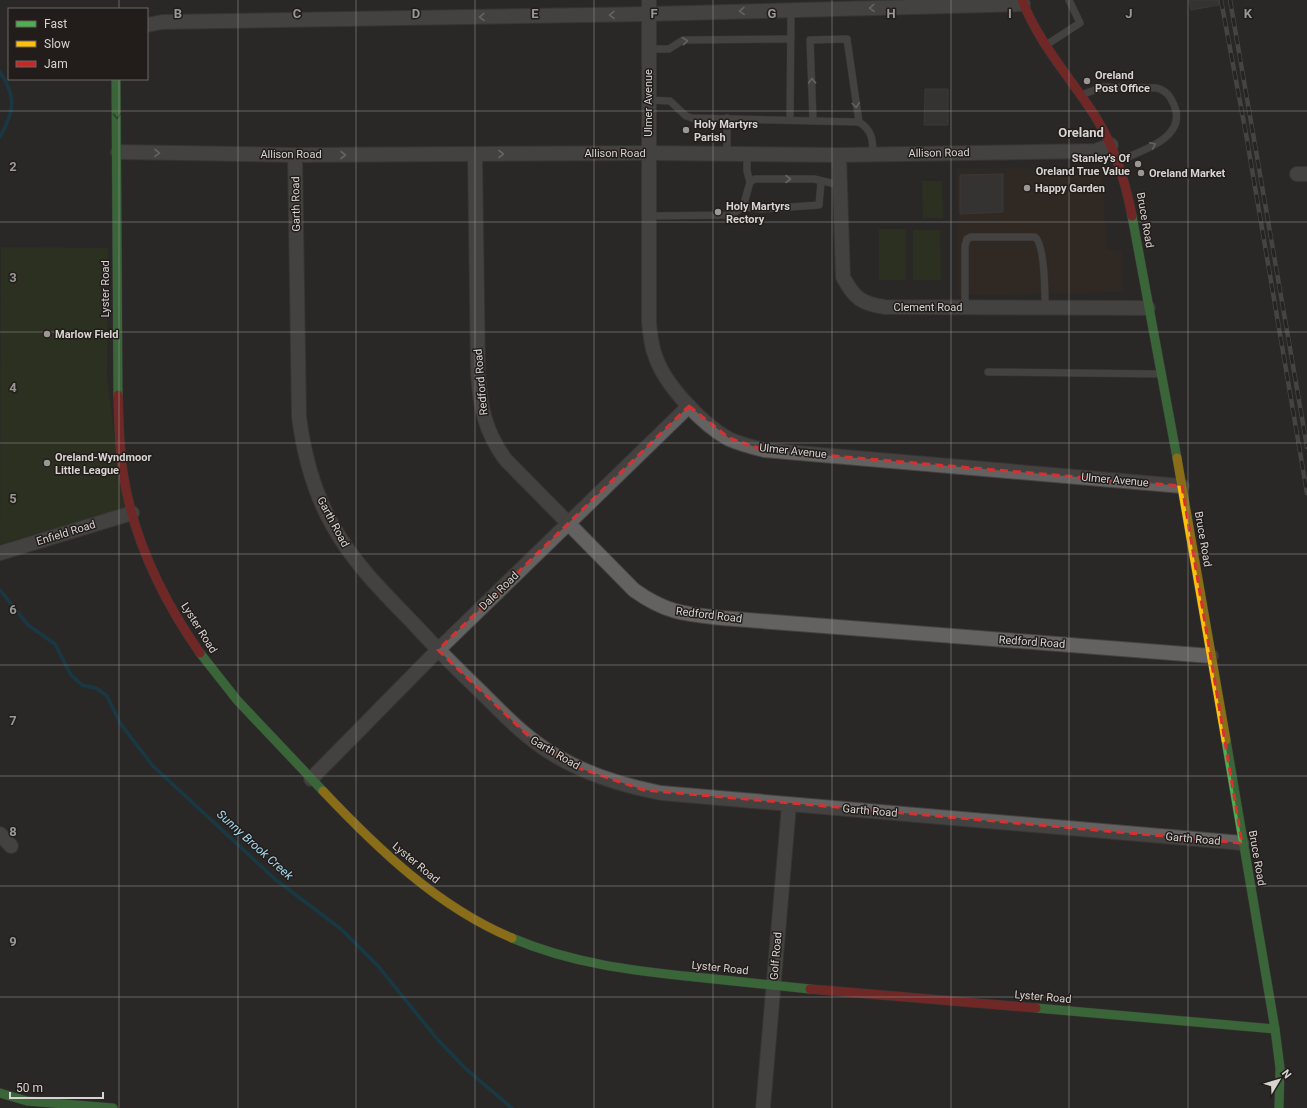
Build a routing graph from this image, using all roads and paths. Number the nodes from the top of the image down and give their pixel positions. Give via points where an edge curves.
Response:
1 (1069, 0) edge
2 (1024, 1) edge
3 (649, 7) edge
4 (791, 10) junction
5 (148, 25) edge
6 (791, 40) junction
7 (1044, 46) junction
8 (648, 49) junction
9 (116, 80) edge
10 (1080, 96) junction
11 (648, 100) junction
12 (727, 118) junction
13 (790, 120) junction
14 (813, 120) junction
15 (859, 122) junction
16 (1111, 145) junction
17 (118, 152) junction
18 (648, 153) junction
19 (475, 154) junction
20 (727, 154) junction
21 (747, 154) junction
22 (839, 154) junction
23 (873, 154) junction
24 (295, 155) junction
25 (1118, 161) junction
26 (752, 180) junction
27 (821, 182) junction
28 (840, 185) junction
29 (744, 207) junction
30 (648, 216) junction
31 (965, 307) junction
32 (1045, 308) junction
33 (1148, 308) junction
34 (988, 372) dead end
35 (1161, 374) junction
36 (689, 406) junction
37 (1182, 486) junction
38 (132, 513) junction
39 (568, 523) junction
40 (0, 553) edge
41 (438, 650) junction
42 (1211, 656) junction
43 (312, 779) junction
44 (789, 805) junction
45 (0, 834) edge
46 (1242, 843) junction
47 (11, 846) dead end
48 (774, 985) junction
49 (1275, 1029) junction
50 (0, 1094) edge
51 (113, 1108) edge
52 (763, 1108) edge
53 (1279, 1108) edge

1 - 7 lane via 1080,23
2 -> 4 street
2 - 7 street, Bruce Road
4 -> 3 street
3 -> 5 street via 170,22
3 - 8 street, Ulmer Avenue
4 - 6 lane
8 -> 6 lane via 669,49 683,40
6 - 13 lane
7 - 10 street, Bruce Road
8 - 11 street, Ulmer Avenue
9 -> 17 street, Lyster Road
10 - 16 street, Bruce Road
25 -> 10 lane via 1162,141 1172,132 1177,122 1176,110 1169,95 1157,88 1115,86 1103,87
11 - 12 lane via 670,101 686,116 692,118
11 - 18 street, Ulmer Avenue
12 - 13 lane
12 - 20 lane
13 - 14 lane
14 - 15 lane
14 -> 15 lane via 810,40 847,39
15 - 23 lane via 867,127 873,140
16 - 23 street, Allison Road via 1095,151
16 - 25 street, Bruce Road
17 -> 24 street, Allison Road
17 - 38 street, Lyster Road via 117,381 120,451
19 -> 18 street, Allison Road
18 - 20 street, Allison Road
18 - 30 street, Ulmer Avenue
24 -> 19 street, Allison Road
19 - 39 street, Redford Road via 478,373 484,420 496,447 505,459
20 - 21 street, Allison Road
21 - 22 street, Allison Road
21 - 26 lane via 747,171
22 - 23 street, Allison Road
22 - 28 street, Clement Road
24 - 41 street, Garth Road via 300,417 302,441 312,479 332,525 360,566
25 - 33 street, Bruce Road via 1126,186
26 -> 27 lane
26 - 29 lane
27 - 28 lane
27 - 29 lane via 818,205 762,209
28 - 31 street, Clement Road via 843,278 862,302 885,307
29 - 30 lane via 730,215
30 - 36 street, Ulmer Avenue via 650,335 661,369
31 - 32 street, Clement Road
31 - 32 lane via 967,240 971,237 1032,236 1039,242 1044,274
32 - 33 street, Clement Road
33 - 35 street, Bruce Road
34 - 35 lane
35 - 37 street, Bruce Road
36 - 37 street, Ulmer Avenue via 729,438 764,450
36 - 39 street, Dale Road
37 - 42 street, Bruce Road
38 - 40 street, Enfield Road
38 - 43 street, Lyster Road via 158,580 203,658 234,698
39 - 41 street, Dale Road
39 - 42 street, Redford Road via 634,590 672,611 722,618
41 - 43 street, Dale Road
41 - 44 street, Garth Road via 520,731 579,768 628,786 661,793
42 - 46 street, Bruce Road
43 - 48 street, Lyster Road via 411,876 451,904 502,934 533,947 602,967
44 - 46 street, Garth Road
44 - 48 street, Golf Road
45 - 47 street
46 - 49 street, Bruce Road
48 - 49 street, Lyster Road
48 - 52 street, Golf Road
49 - 53 street, Bruce Road via 1280,1064
50 - 51 street via 27,1101

